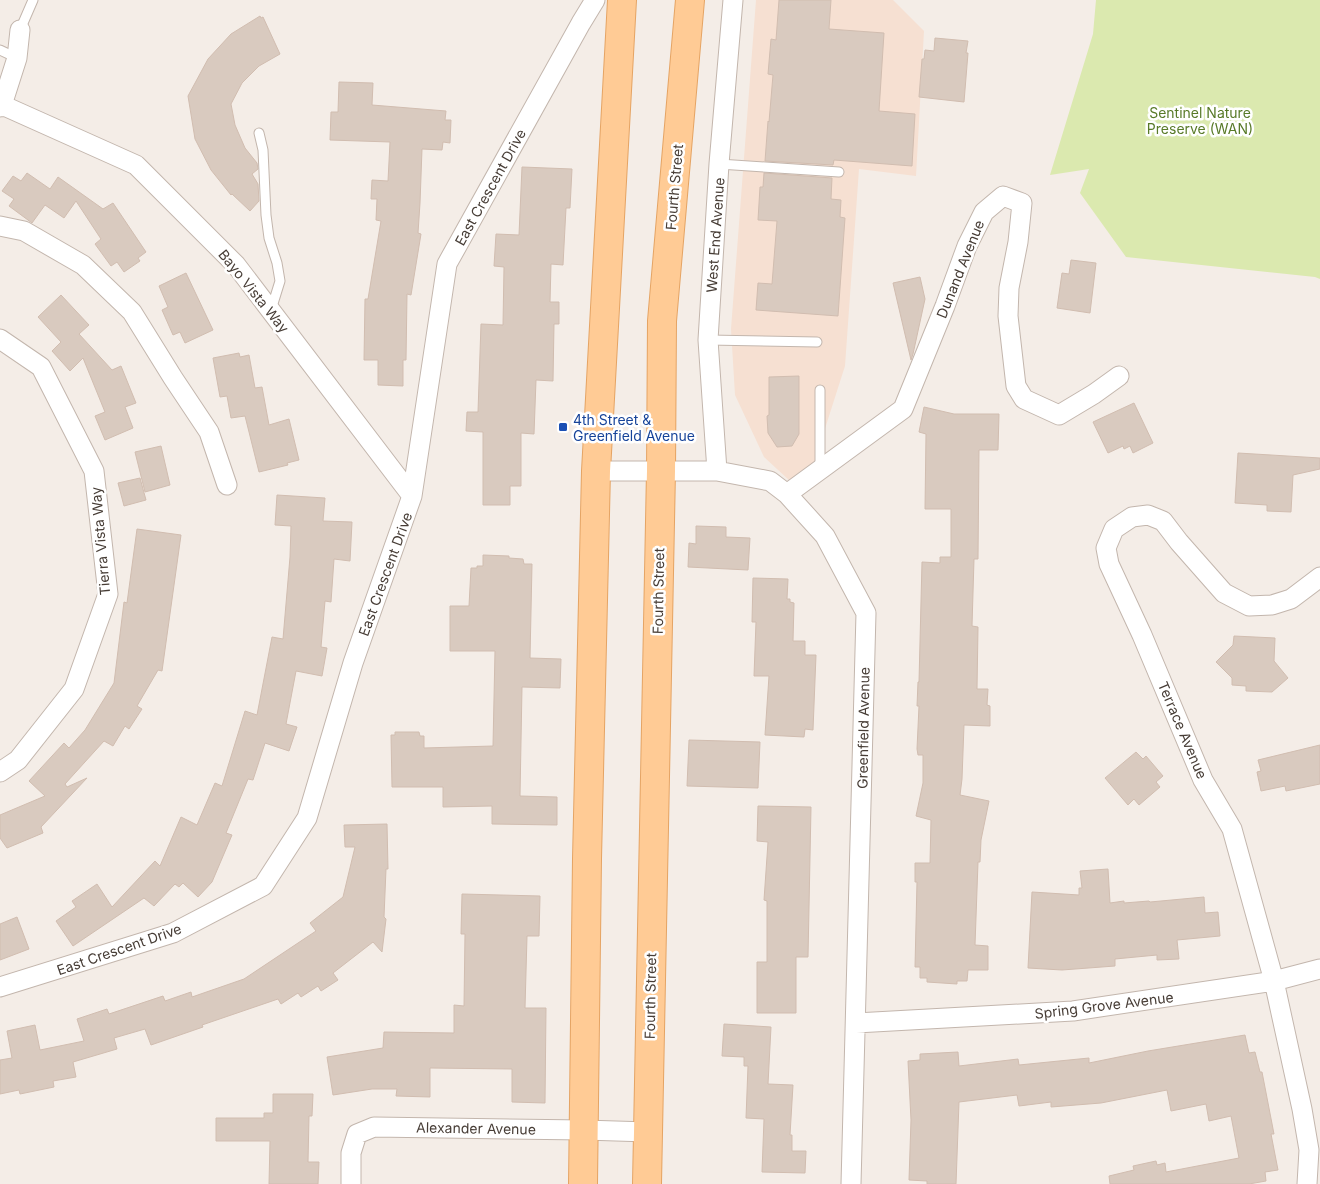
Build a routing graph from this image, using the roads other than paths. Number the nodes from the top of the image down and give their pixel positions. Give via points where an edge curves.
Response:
1 (33, 0) edge
2 (596, 0) edge
3 (622, 0) edge
4 (690, 0) edge
5 (732, 0) edge
6 (20, 30) joint
7 (8, 54) edge
8 (1, 106) edge
9 (259, 133) dead end
10 (719, 164) junction
11 (839, 172) dead end
12 (0, 226) edge
13 (271, 310) junction
14 (0, 339) edge
15 (708, 340) junction
16 (817, 342) dead end
17 (1119, 376) dead end
18 (820, 390) dead end
19 (820, 468) junction
20 (596, 471) junction
21 (661, 471) junction
22 (717, 471) junction
23 (228, 485) dead end
24 (787, 494) junction
25 (412, 496) junction
26 (1320, 577) edge
27 (0, 772) edge
28 (1320, 969) edge
29 (1274, 981) junction
30 (0, 987) edge
31 (856, 1023) junction
32 (584, 1130) junction
33 (648, 1132) junction
34 (351, 1184) edge
35 (583, 1184) edge
36 (647, 1184) edge
37 (851, 1184) edge
38 (1307, 1184) edge

1 - 6 lane
2 - 25 street, East Crescent Drive via 447,264
3 - 20 main road
4 - 21 main road, Fourth Street via 662,321
5 - 10 street, West End Avenue
6 - 7 street, Bayo Vista Way
7 - 8 street, Bayo Vista Way
8 - 13 street, Bayo Vista Way via 136,165 236,265
9 - 13 lane via 263,150 268,238 280,281
10 - 11 lane
10 - 15 street, West End Avenue
12 - 23 street via 24,231 83,265 132,312 209,432
13 - 25 street, Bayo Vista Way
14 - 27 street, Tierra Vista Way via 41,367 94,471 108,594 74,689 18,760
15 - 16 lane
15 - 22 street, West End Avenue
17 - 19 street, Dunand Avenue via 1059,414 1024,400 1016,386 1008,316 1022,203 1004,196 984,212 967,246 903,409
18 - 19 lane
19 - 24 street, Dunand Avenue
20 - 21 street, Greenfield Avenue
20 - 32 main road
21 - 22 street, Greenfield Avenue
21 - 33 main road, Fourth Street
22 - 24 street, Greenfield Avenue via 770,481
24 - 31 street, Greenfield Avenue via 825,536 866,613
25 - 30 street, East Crescent Drive via 353,663 306,818 263,886 173,933
26 - 29 street, Terrace Avenue via 1291,599 1272,605 1249,606 1224,593 1163,521 1148,515 1132,518 1114,529 1106,548 1109,564 1203,780 1232,829
28 - 29 street, Spring Grove Avenue
29 - 31 street, Spring Grove Avenue via 1073,1011
29 - 38 street, Terrace Avenue via 1309,1150
31 - 37 street, Greenfield Avenue
32 - 33 street, Alexander Avenue
32 - 34 street, Alexander Avenue via 374,1127 357,1134 351,1153
32 - 35 main road
33 - 36 main road, Fourth Street

